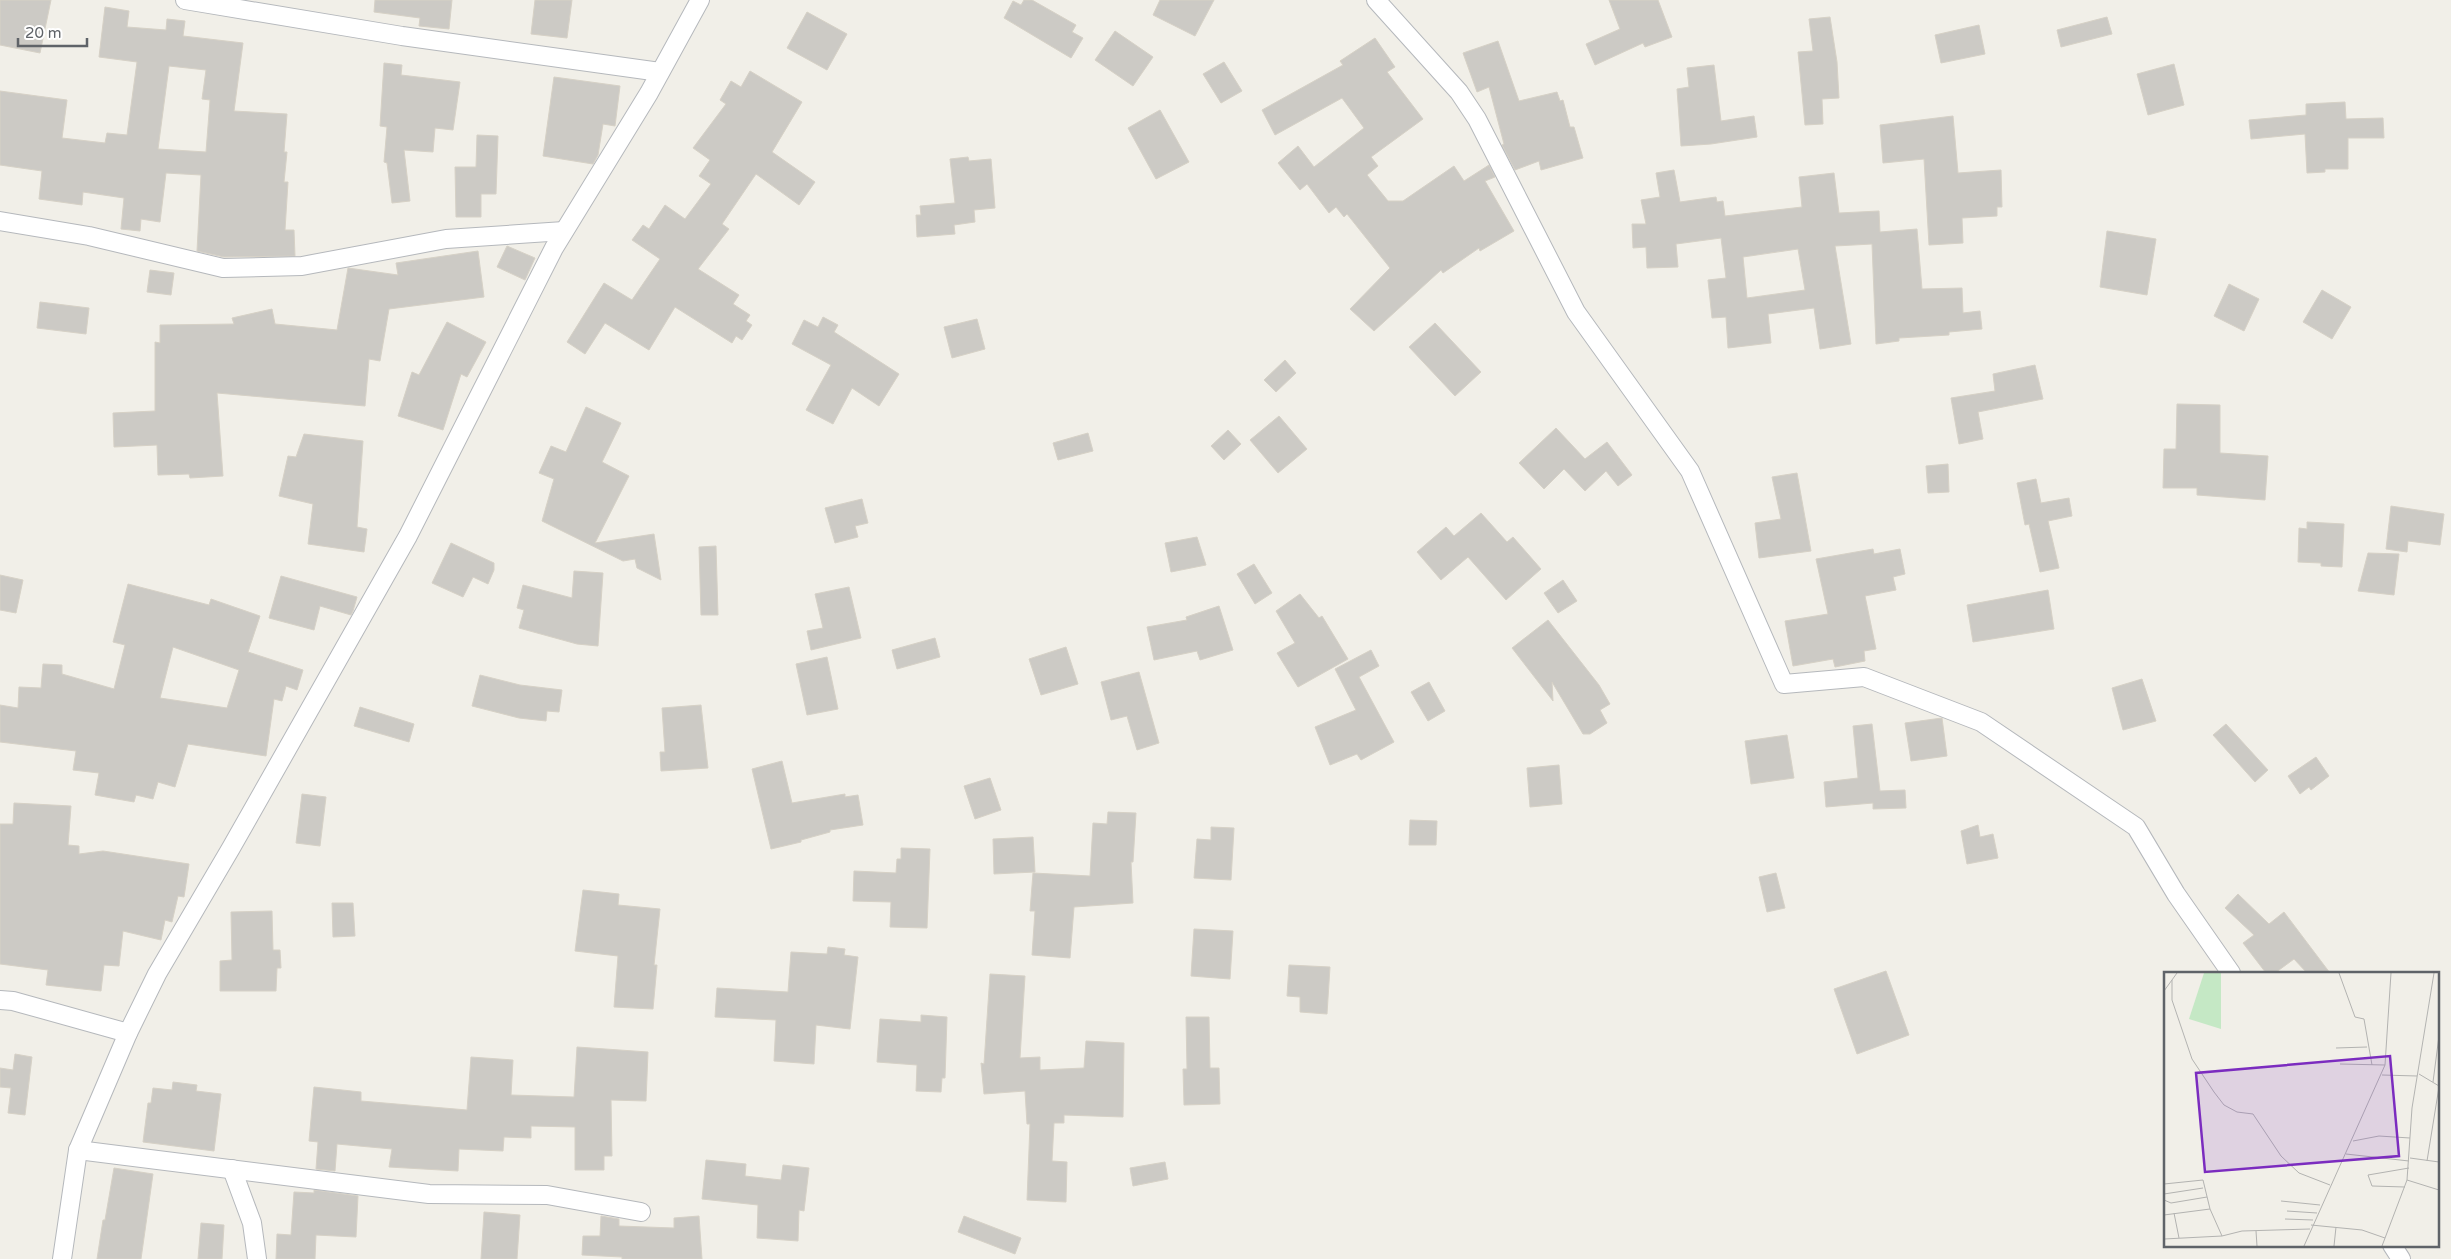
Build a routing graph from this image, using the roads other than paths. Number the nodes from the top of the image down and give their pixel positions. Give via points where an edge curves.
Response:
1 (185, 0) edge
2 (700, 0) edge
3 (1376, 0) edge
4 (660, 72) junction
5 (0, 221) edge
6 (564, 231) junction
7 (2230, 972) edge
8 (0, 1000) edge
9 (128, 1033) junction
10 (78, 1150) junction
11 (232, 1169) junction
12 (641, 1212) dead end
13 (2393, 1246) edge
14 (62, 1259) edge
15 (257, 1259) edge
16 (2401, 1259) edge

1 - 4 street via 402,36
2 - 4 street
3 - 7 street via 1459,92 1477,119 1576,312 1690,472 1784,684 1864,677 1981,722 2136,827 2176,894
4 - 6 street
5 - 6 street via 89,236 223,268 302,266 446,239
6 - 9 street via 408,536 157,974
8 - 9 street via 14,1001
9 - 10 street
10 - 11 street
10 - 14 street
11 - 12 street via 429,1194 547,1195
11 - 15 street via 252,1223
13 - 16 street

